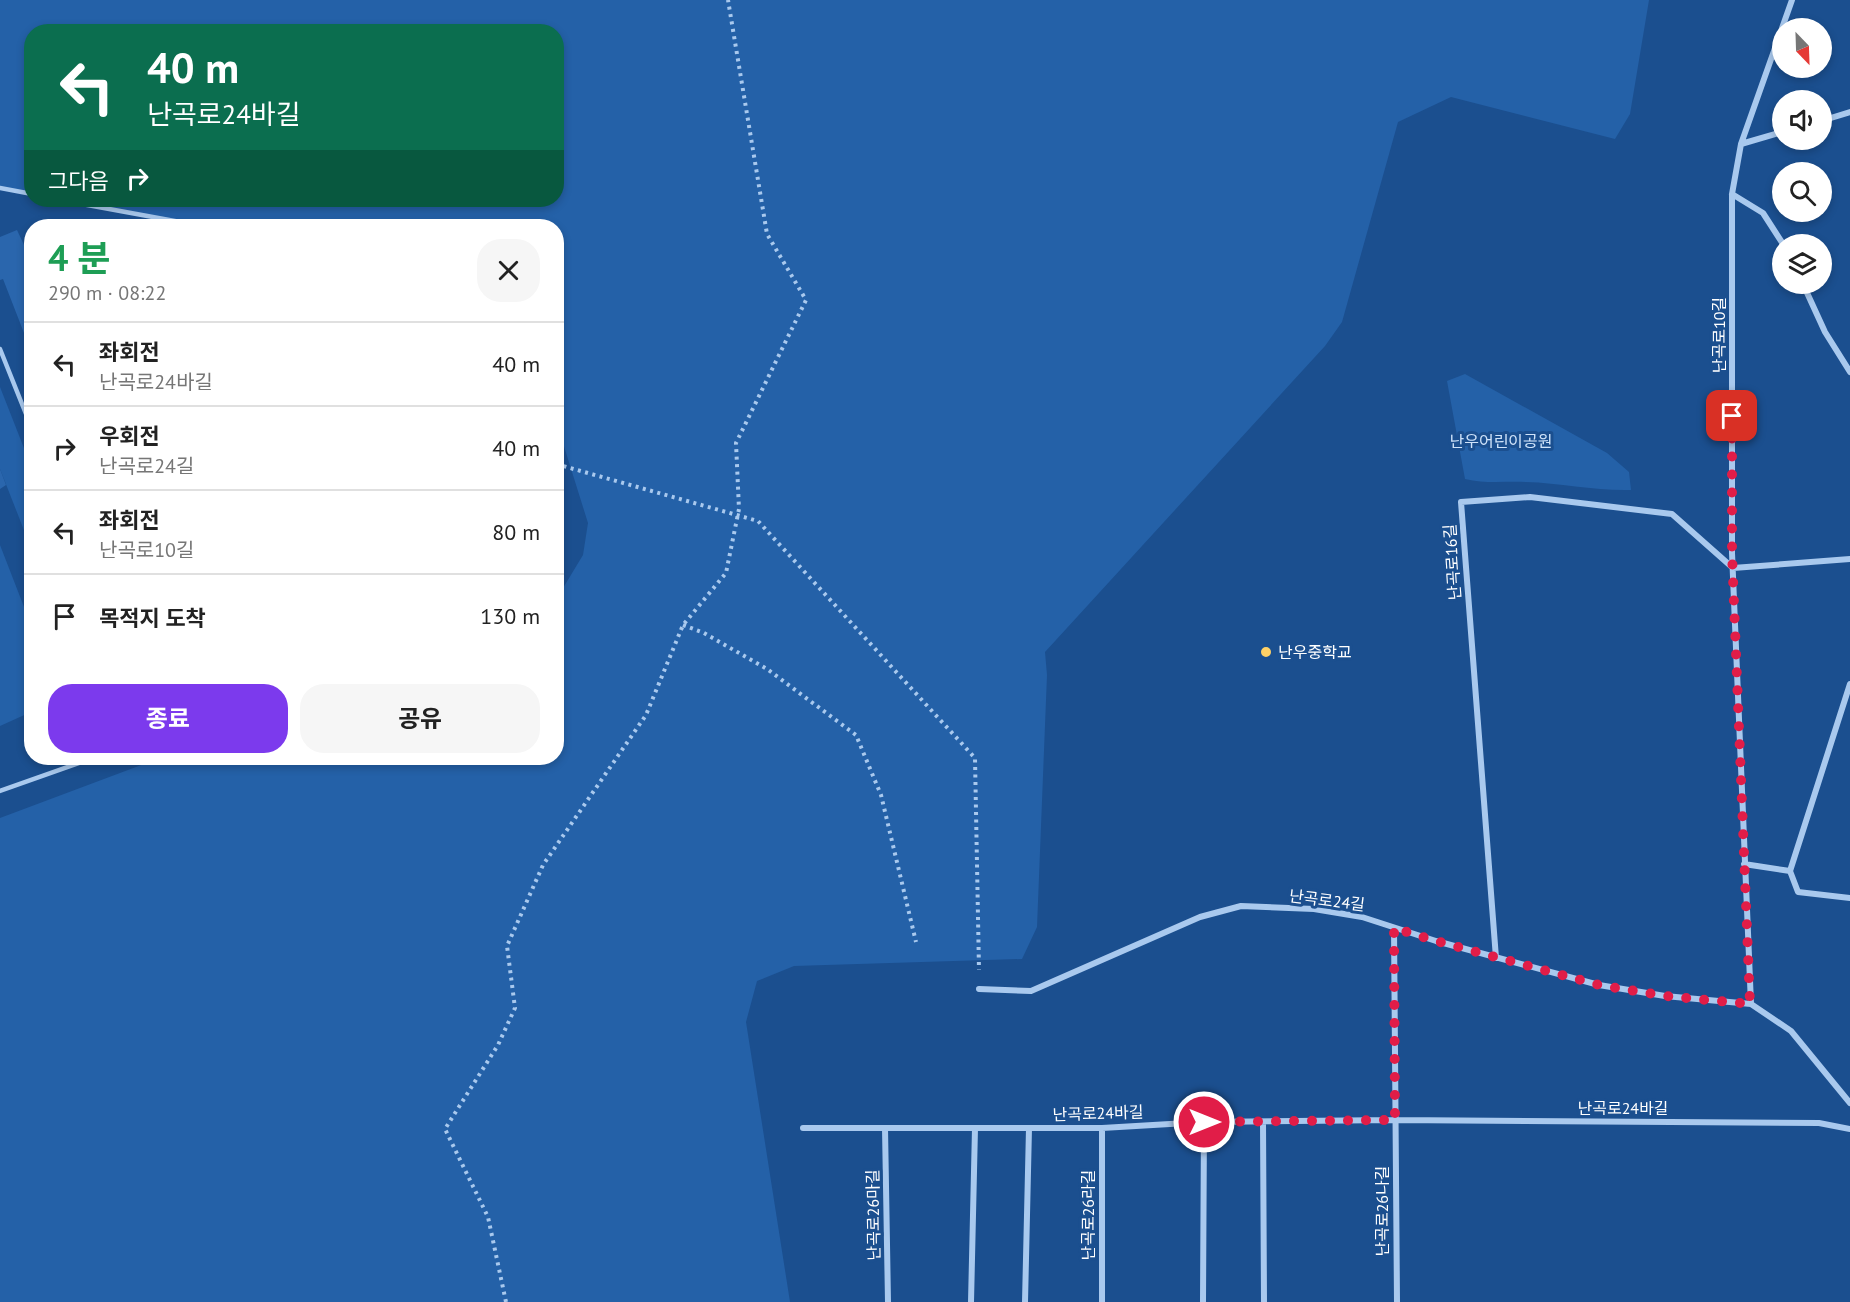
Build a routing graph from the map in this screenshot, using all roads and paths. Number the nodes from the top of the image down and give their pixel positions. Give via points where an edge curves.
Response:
1 (728, 0) edge
2 (1792, 0) edge
3 (1850, 112) edge
4 (1832, 118) edge
5 (1772, 135) edge
6 (1741, 144) junction
7 (0, 188) edge
8 (24, 192) edge
9 (1732, 194) junction
10 (98, 207) edge
11 (164, 219) edge
12 (1776, 234) edge
13 (1808, 294) edge
14 (0, 349) edge
15 (1850, 372) edge
16 (24, 409) edge
17 (564, 466) edge
18 (737, 515) junction
19 (1850, 559) edge
20 (1733, 568) junction
21 (683, 625) junction
22 (1850, 684) edge
23 (73, 765) edge
24 (0, 791) edge
25 (1744, 864) junction
26 (1790, 871) junction
27 (1850, 898) edge
28 (1394, 928) junction
29 (916, 942) dead end
30 (1496, 957) junction
31 (979, 989) joint
32 (1750, 1004) junction
33 (1850, 1103) edge
34 (1395, 1120) junction
35 (1204, 1122) junction
36 (1263, 1122) junction
37 (803, 1128) dead end
38 (885, 1128) junction
39 (975, 1128) junction
40 (1029, 1128) junction
41 (1102, 1128) junction
42 (1850, 1129) edge
43 (506, 1302) edge
44 (888, 1302) edge
45 (970, 1302) edge
46 (1025, 1302) edge
47 (1102, 1302) edge
48 (1203, 1302) edge
49 (1264, 1302) edge
50 (1397, 1302) edge

1 - 18 path via 767,234 806,300 735,443
2 - 6 street, 난곡로10길
3 - 4 street
5 - 6 street
6 - 9 street, 난곡로10길
7 - 8 lane
9 - 12 street via 1763,213
9 - 20 street, 난곡로10길
10 - 11 lane
13 - 15 street
14 - 16 lane
17 - 18 path
18 - 21 path via 726,573
18 - 31 path via 758,521 975,758
19 - 20 street
20 - 25 street, 난곡로10길
20 - 30 street, 난곡로16길 via 1672,514 1530,497 1461,502
21 - 29 path via 767,669 856,735 881,795
21 - 43 path via 646,715 543,865 507,946 514,1008 498,1045 445,1129 488,1217
22 - 26 street
23 - 24 lane
25 - 26 street
25 - 32 street, 난곡로10길
26 - 27 street via 1798,892
28 - 30 street, 난곡로24길
28 - 31 street, 난곡로24길 via 1362,917 1314,909 1241,906 1200,916 1031,991
28 - 34 street
30 - 32 street, 난곡로24길 via 1599,985
32 - 33 street, 난곡로24길 via 1791,1031
34 - 36 street, 난곡로24바길
34 - 42 street, 난곡로24바길 via 1819,1124
34 - 50 street, 난곡로26나길
35 - 36 street, 난곡로24바길
35 - 41 street, 난곡로24바길
35 - 48 street
36 - 49 street
37 - 38 street, 난곡로24바길
38 - 39 street, 난곡로24바길
38 - 44 street, 난곡로26마길
39 - 40 street, 난곡로24바길
39 - 45 street
40 - 41 street, 난곡로24바길
40 - 46 street, 난곡로24바길
41 - 47 street, 난곡로26라길

